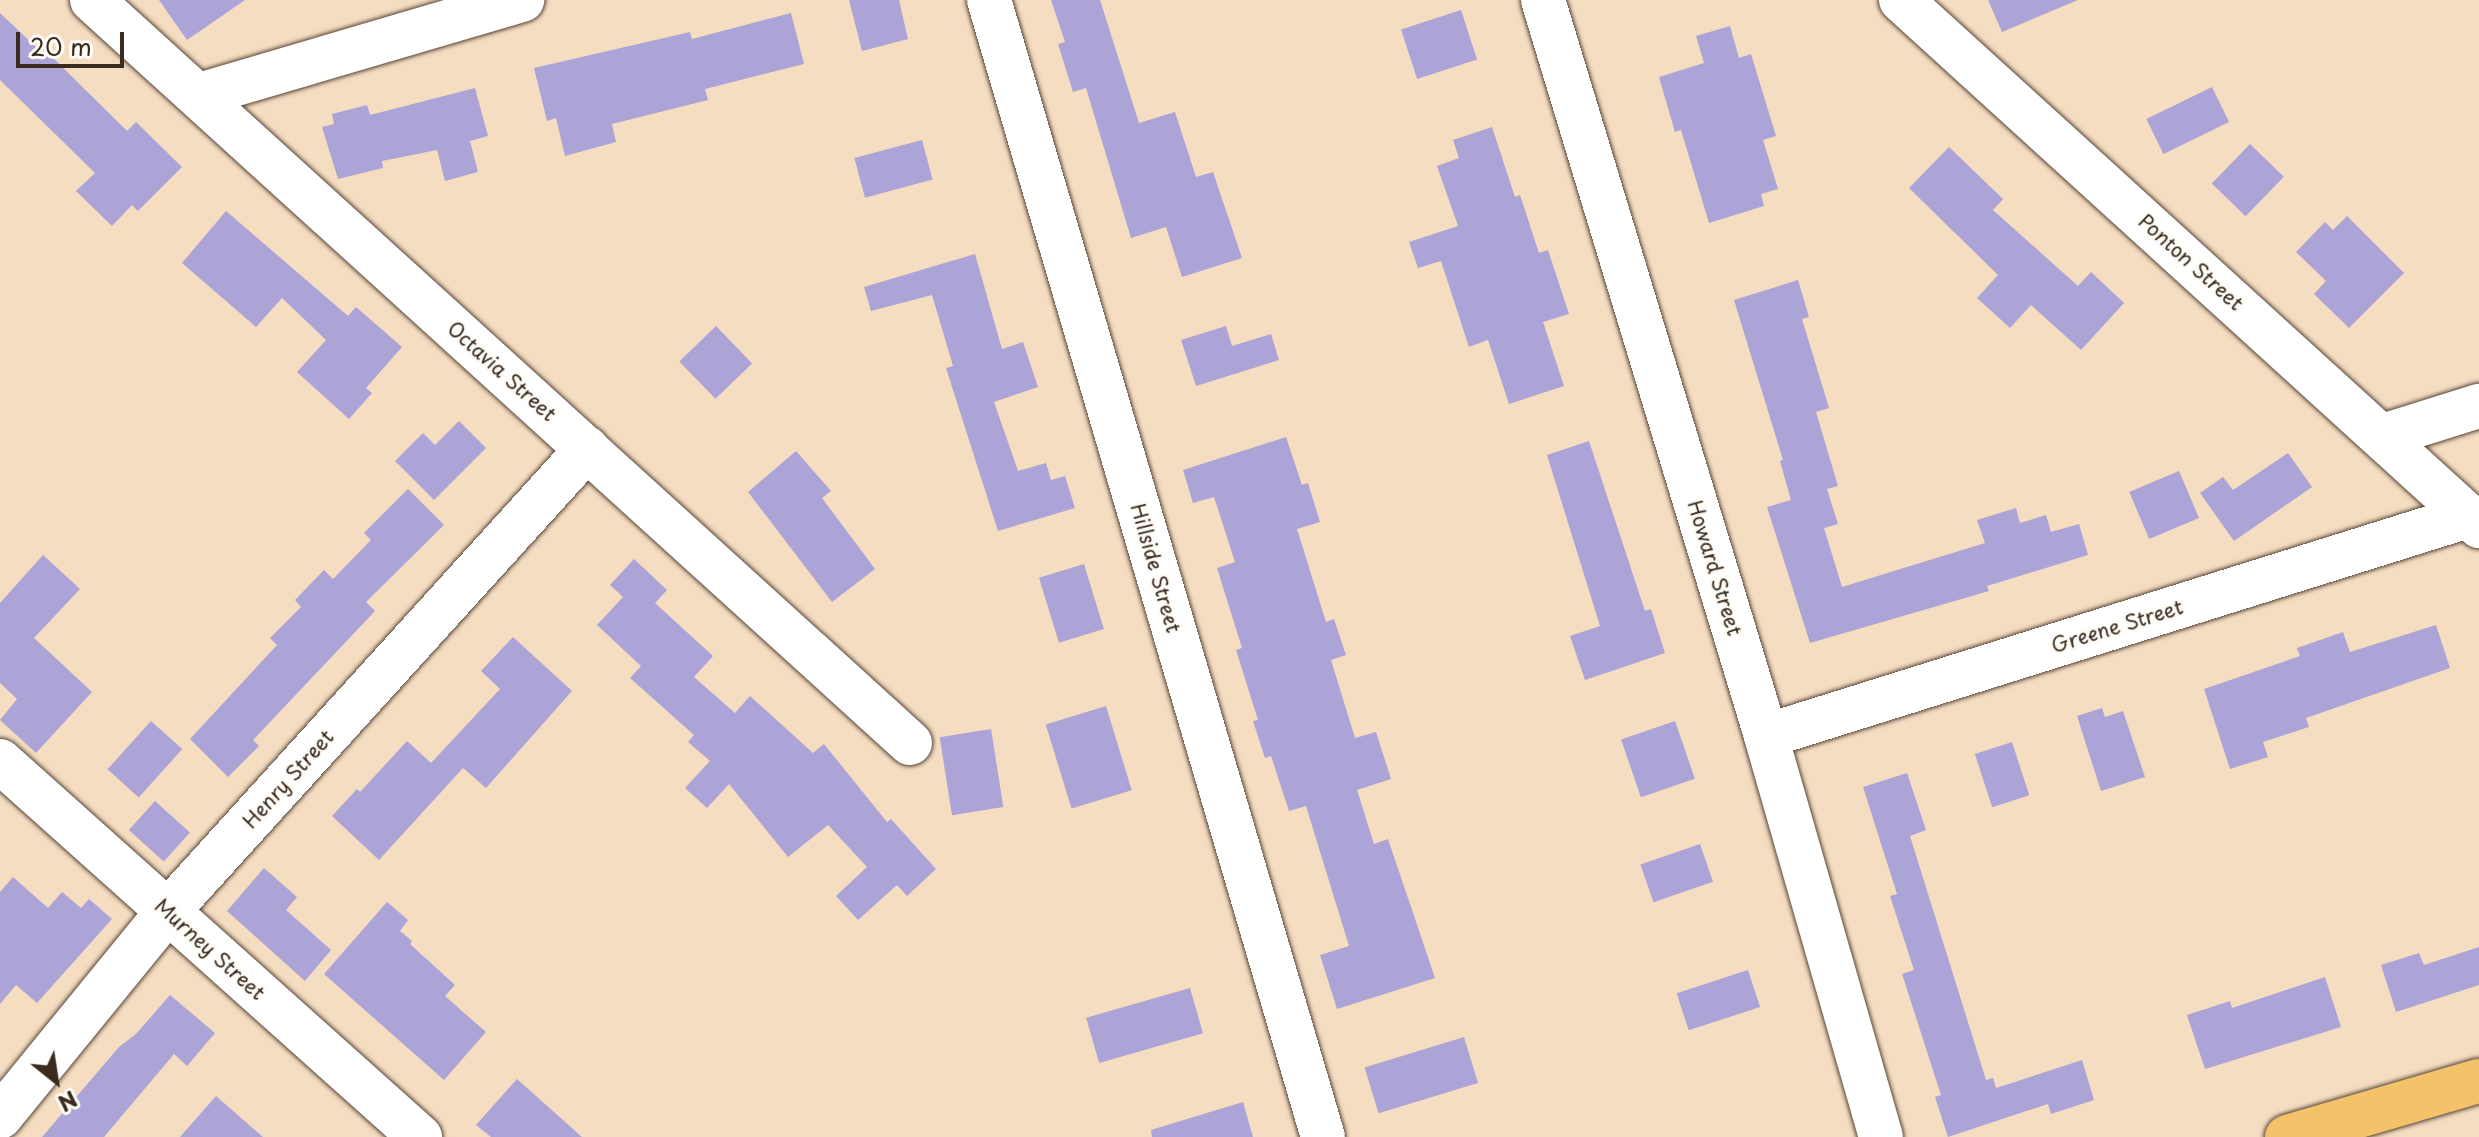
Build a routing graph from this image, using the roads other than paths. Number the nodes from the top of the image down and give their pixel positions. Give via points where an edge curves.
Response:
1 (92, 0) edge
2 (522, 0) edge
3 (989, 0) edge
4 (1543, 0) edge
5 (1901, 0) edge
6 (199, 95) junction
7 (2479, 406) edge
8 (2383, 436) junction
9 (587, 449) junction
10 (2474, 521) edge
11 (1766, 736) junction
12 (910, 743) dead end
13 (0, 761) edge
14 (168, 911) junction
15 (2479, 1081) edge
16 (0, 1117) edge
17 (420, 1137) edge
18 (1323, 1137) edge
19 (1881, 1137) edge
20 (2287, 1137) edge

1 - 6 street, Octavia Street
2 - 6 street
3 - 18 street, Hillside Street
4 - 11 street, Howard Street
5 - 8 street, Ponton Street
6 - 9 street, Octavia Street
7 - 8 street
8 - 10 street, Ponton Street
9 - 12 street, Octavia Street
9 - 14 street, Henry Street
10 - 11 street, Greene Street
11 - 19 street, Howard Street
13 - 14 street, Murney Street
14 - 16 street, Henry Street
14 - 17 street, Murney Street
15 - 20 main road

